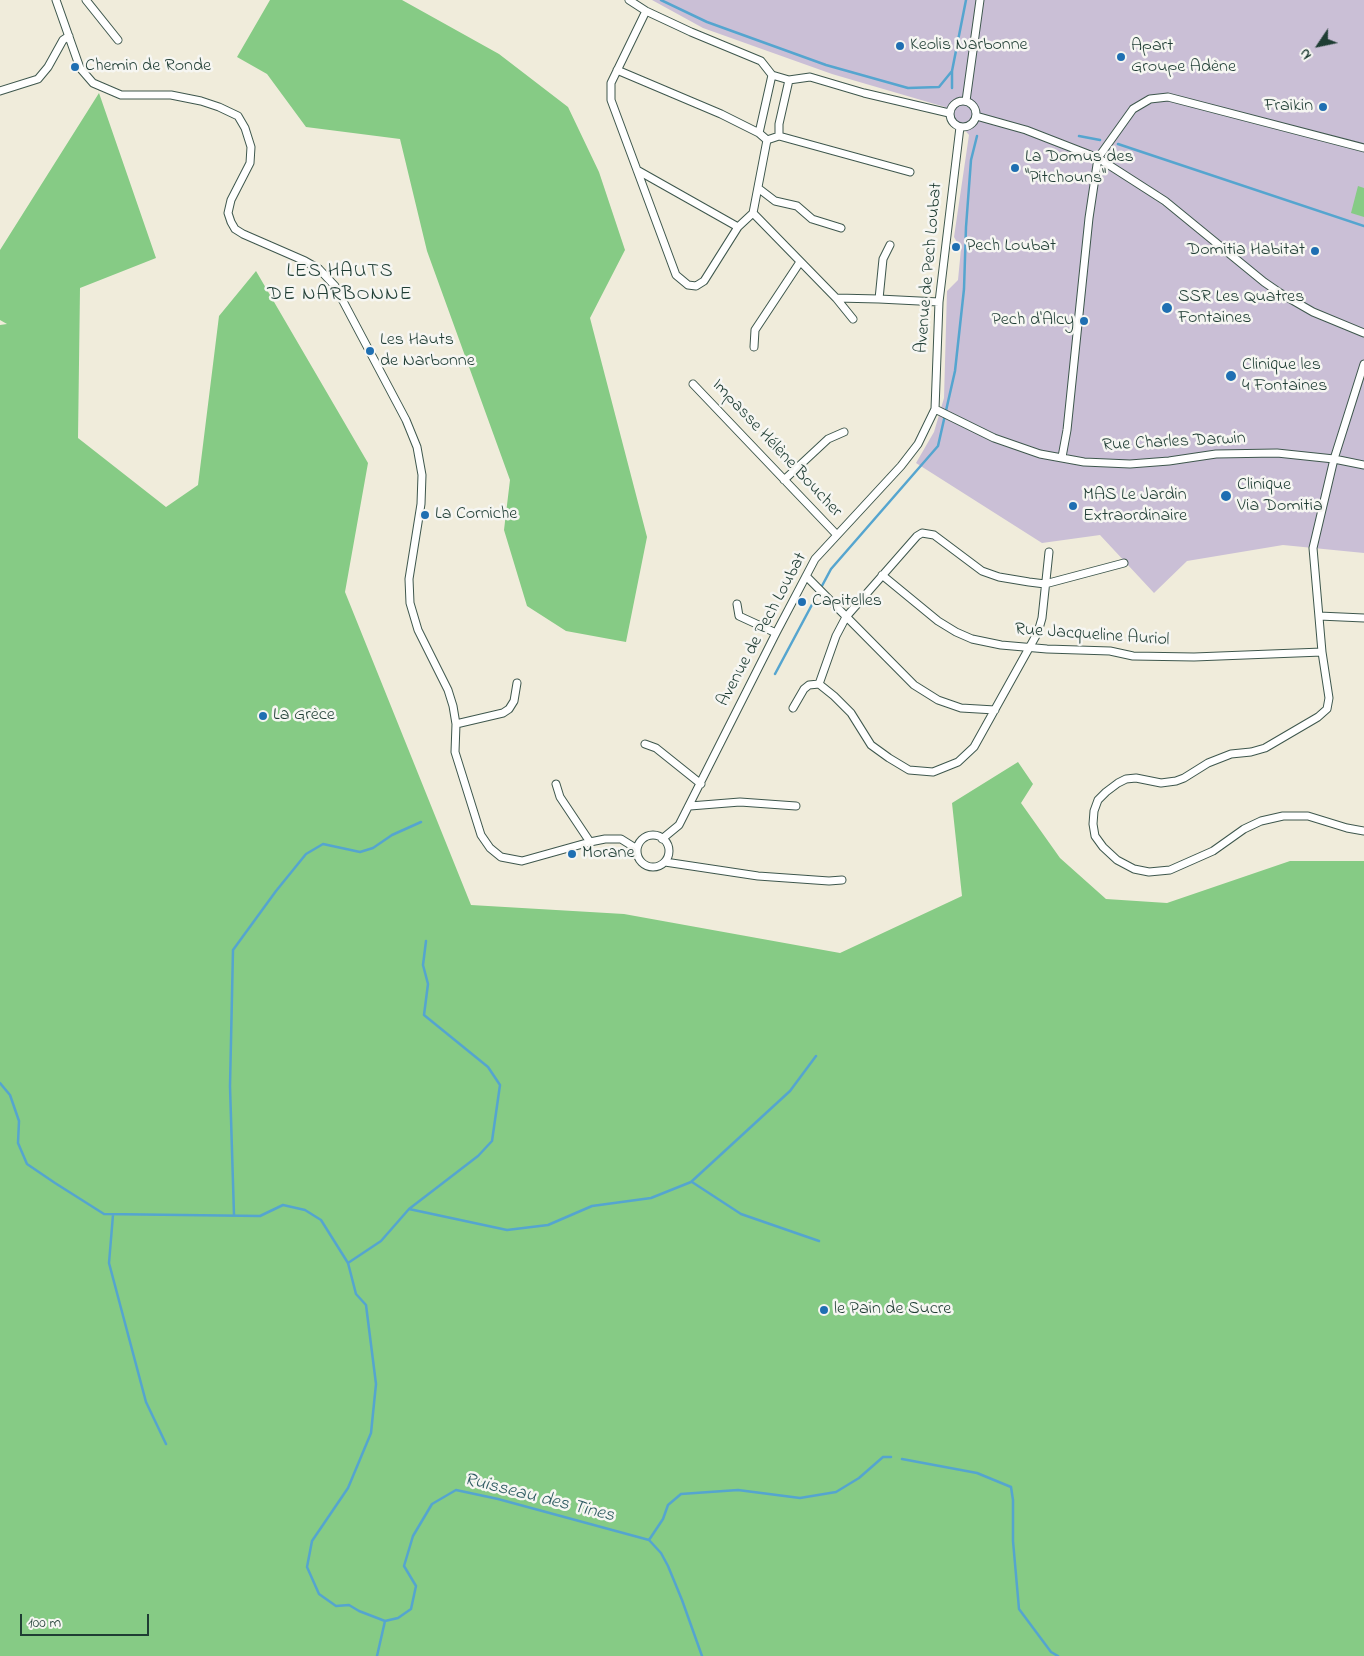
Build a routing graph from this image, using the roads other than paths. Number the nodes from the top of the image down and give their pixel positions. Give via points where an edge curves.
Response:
1 (56, 0) edge
2 (86, 0) edge
3 (629, 0) edge
4 (980, 0) edge
5 (646, 11) junction
6 (69, 36) junction
7 (118, 40) dead end
8 (617, 70) junction
9 (772, 75) junction
10 (789, 80) junction
11 (0, 91) edge
12 (966, 101) junction
13 (950, 113) junction
14 (976, 116) junction
15 (960, 127) junction
16 (759, 133) junction
17 (779, 136) junction
18 (767, 140) junction
19 (1364, 148) edge
20 (1098, 158) junction
21 (636, 170) junction
22 (910, 172) dead end
23 (758, 188) junction
24 (753, 213) junction
25 (738, 227) junction
26 (841, 228) dead end
27 (890, 245) dead end
28 (800, 262) junction
29 (836, 298) junction
30 (879, 299) junction
31 (939, 302) junction
32 (853, 319) dead end
33 (1364, 333) edge
34 (754, 347) dead end
35 (1364, 364) edge
36 (693, 384) dead end
37 (935, 409) junction
38 (844, 432) dead end
39 (1062, 457) junction
40 (1334, 459) junction
41 (1364, 465) edge
42 (784, 480) junction
43 (836, 535) junction
44 (1049, 552) dead end
45 (1124, 563) dead end
46 (882, 575) junction
47 (806, 576) junction
48 (1045, 584) junction
49 (737, 604) dead end
50 (1319, 616) junction
51 (846, 617) junction
52 (1364, 618) edge
53 (776, 633) junction
54 (1030, 648) junction
55 (1322, 652) junction
56 (517, 683) dead end
57 (819, 684) junction
58 (793, 708) dead end
59 (995, 710) junction
60 (456, 724) junction
61 (646, 744) dead end
62 (556, 784) dead end
63 (701, 784) junction
64 (690, 806) junction
65 (796, 806) dead end
66 (1364, 831) edge
67 (662, 839) junction
68 (590, 842) junction
69 (637, 848) junction
70 (665, 862) junction
71 (842, 880) dead end

1 - 6 street
2 - 7 street
3 - 5 street
4 - 12 street
5 - 8 street
5 - 9 street via 761,61
6 - 11 street via 38,79
6 - 60 street via 80,68 93,83 120,95 186,98 238,116 245,128 251,155 231,200 228,213 231,222 243,234 319,269 335,286 417,447 422,475 421,504 409,579 410,603 418,630 448,690
8 - 16 street
8 - 21 street via 610,83 611,100
9 - 10 street
9 - 16 street
10 - 13 street via 810,77
10 - 17 street
12 - 13 street via 957,102
12 - 14 street via 974,108
13 - 15 street via 954,124
14 - 15 street via 972,123
14 - 20 street via 1026,130
15 - 31 street, Avenue de Pech Loubat
16 - 18 street
17 - 18 street
17 - 22 street
18 - 23 street
19 - 20 street via 1168,96 1150,99 1133,109
20 - 33 street via 1165,201 1280,293 1313,312
20 - 39 street
21 - 25 street
21 - 25 street via 676,275 688,285 696,286 704,281
23 - 24 street
23 - 26 street via 775,201 797,206 812,218
24 - 25 street
24 - 28 street
27 - 30 street via 883,259
28 - 29 street
28 - 34 street via 755,330
29 - 30 street
29 - 32 street
30 - 31 street
31 - 37 street, Avenue de Pech Loubat
35 - 40 street
36 - 42 street, Impasse Hélène Boucher
37 - 39 street, Rue Charles Darwin via 994,438 1040,454
37 - 43 street, Avenue de Pech Loubat via 918,444 901,466
38 - 42 street via 828,439
39 - 40 street, Rue Charles Darwin via 1084,462 1130,464 1216,454 1277,453
40 - 41 street, Rue Charles Darwin
40 - 50 street via 1313,548
42 - 43 street, Impasse Hélène Boucher
43 - 47 street, Avenue de Pech Loubat
44 - 48 street
45 - 48 street
46 - 48 street via 917,536 928,533 990,575
46 - 51 street
46 - 54 street, Rue Jacqueline Auriol via 956,632 1001,645
47 - 51 street
47 - 53 street, Avenue de Pech Loubat
48 - 54 street via 1042,618
49 - 53 street via 739,616
50 - 52 street
50 - 55 street
51 - 57 street
51 - 59 street via 914,686 938,700 961,708
53 - 63 street, Avenue de Pech Loubat
54 - 55 street, Rue Jacqueline Auriol via 1110,651 1141,656
54 - 59 street
55 - 66 street via 1329,698 1327,709 1318,717 1265,748 1231,754 1176,781 1136,778 1118,783 1098,800 1094,811 1095,836 1117,860 1149,872 1170,870 1213,851 1244,829 1283,816 1308,816
56 - 60 street via 514,701 504,714
57 - 58 street via 804,689
57 - 59 street via 851,713 871,745 909,770 933,772 958,762 974,747
60 - 68 street via 455,752 481,835 490,848 501,857 522,861
61 - 63 street via 656,748
62 - 68 street via 560,797
63 - 64 street, Avenue de Pech Loubat
64 - 65 street via 740,802
64 - 67 street, Avenue de Pech Loubat via 679,825
67 - 69 street via 647,837
67 - 70 street via 668,852
68 - 69 street via 621,839
69 - 70 street via 638,857 644,864 657,867
70 - 71 street via 758,876 829,882

